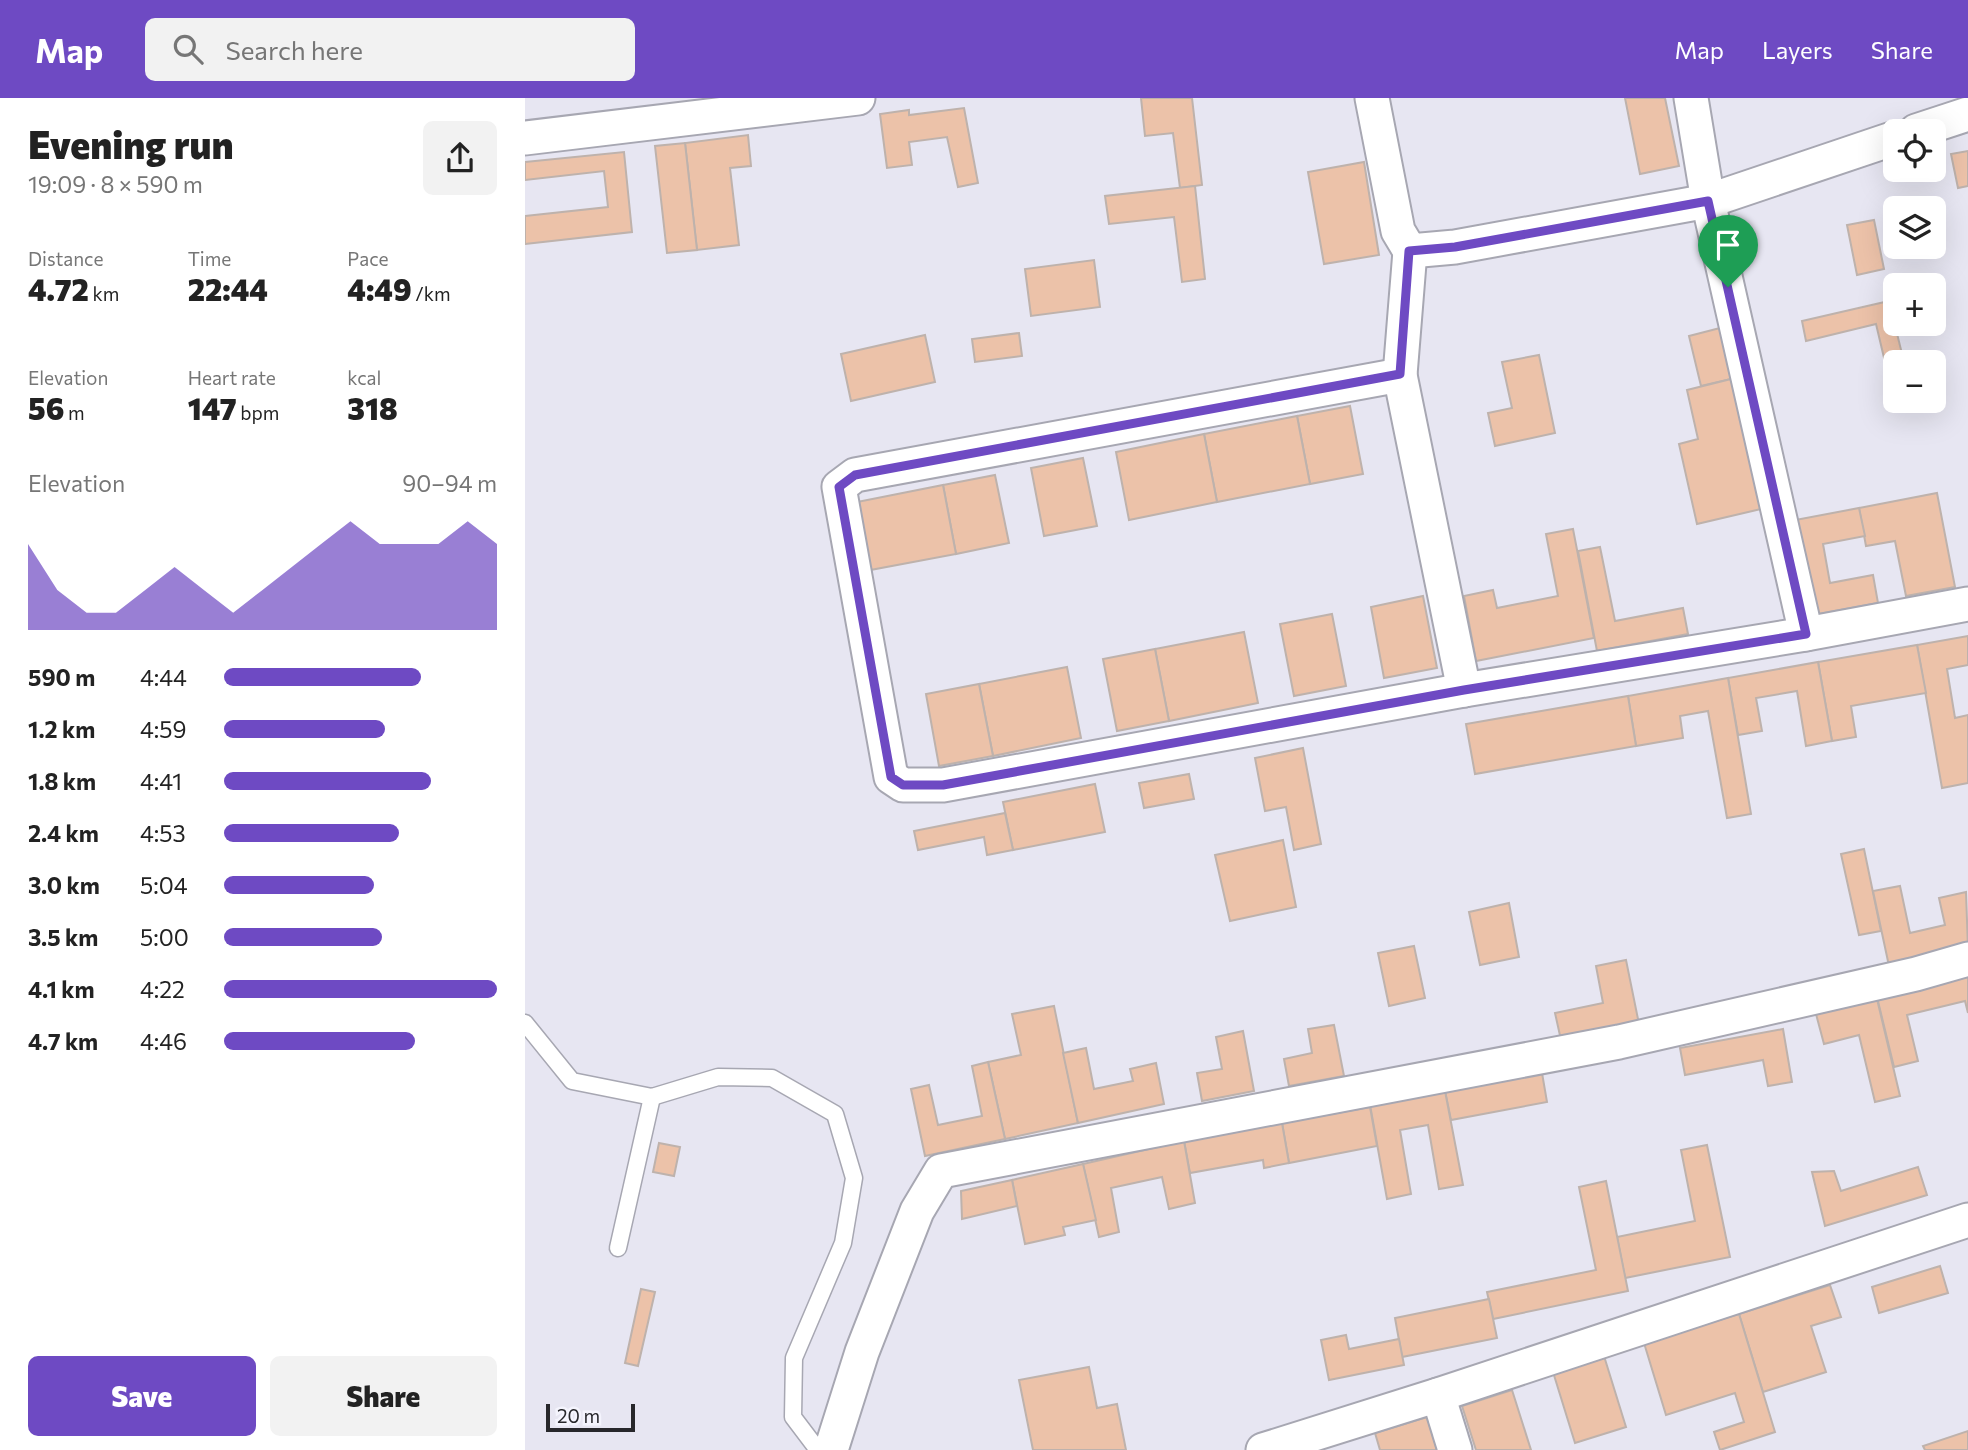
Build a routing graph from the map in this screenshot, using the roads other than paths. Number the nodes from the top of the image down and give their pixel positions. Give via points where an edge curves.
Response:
1 (858, 98) edge
2 (1372, 98) edge
3 (1691, 98) edge
4 (1968, 114) edge
5 (1946, 121) edge
6 (525, 138) edge
7 (1883, 142) edge
8 (1708, 201) junction
9 (1409, 251) junction
10 (1400, 374) junction
11 (1968, 604) edge
12 (1806, 634) junction
13 (1464, 690) junction
14 (1968, 959) edge
15 (525, 1023) edge
16 (652, 1097) junction
17 (1968, 1220) edge
18 (618, 1248) dead end
19 (1438, 1395) junction
20 (818, 1450) edge
21 (831, 1450) edge
22 (1263, 1450) edge
23 (1455, 1450) edge

1 - 6 street
2 - 9 street via 1398,232
3 - 8 street
4 - 5 street
7 - 8 street
8 - 9 street via 1455,247
8 - 12 street
9 - 10 street
10 - 13 street
10 - 13 street via 855,475 839,487 891,777 903,785 943,785
11 - 12 street
12 - 13 street
14 - 21 street via 1619,1042 941,1171 917,1210 862,1352
15 - 16 lane via 572,1081
16 - 18 lane
16 - 20 lane via 718,1077 772,1078 835,1114 853,1178 843,1243 794,1358 793,1417
17 - 19 street
19 - 22 street
19 - 23 street

